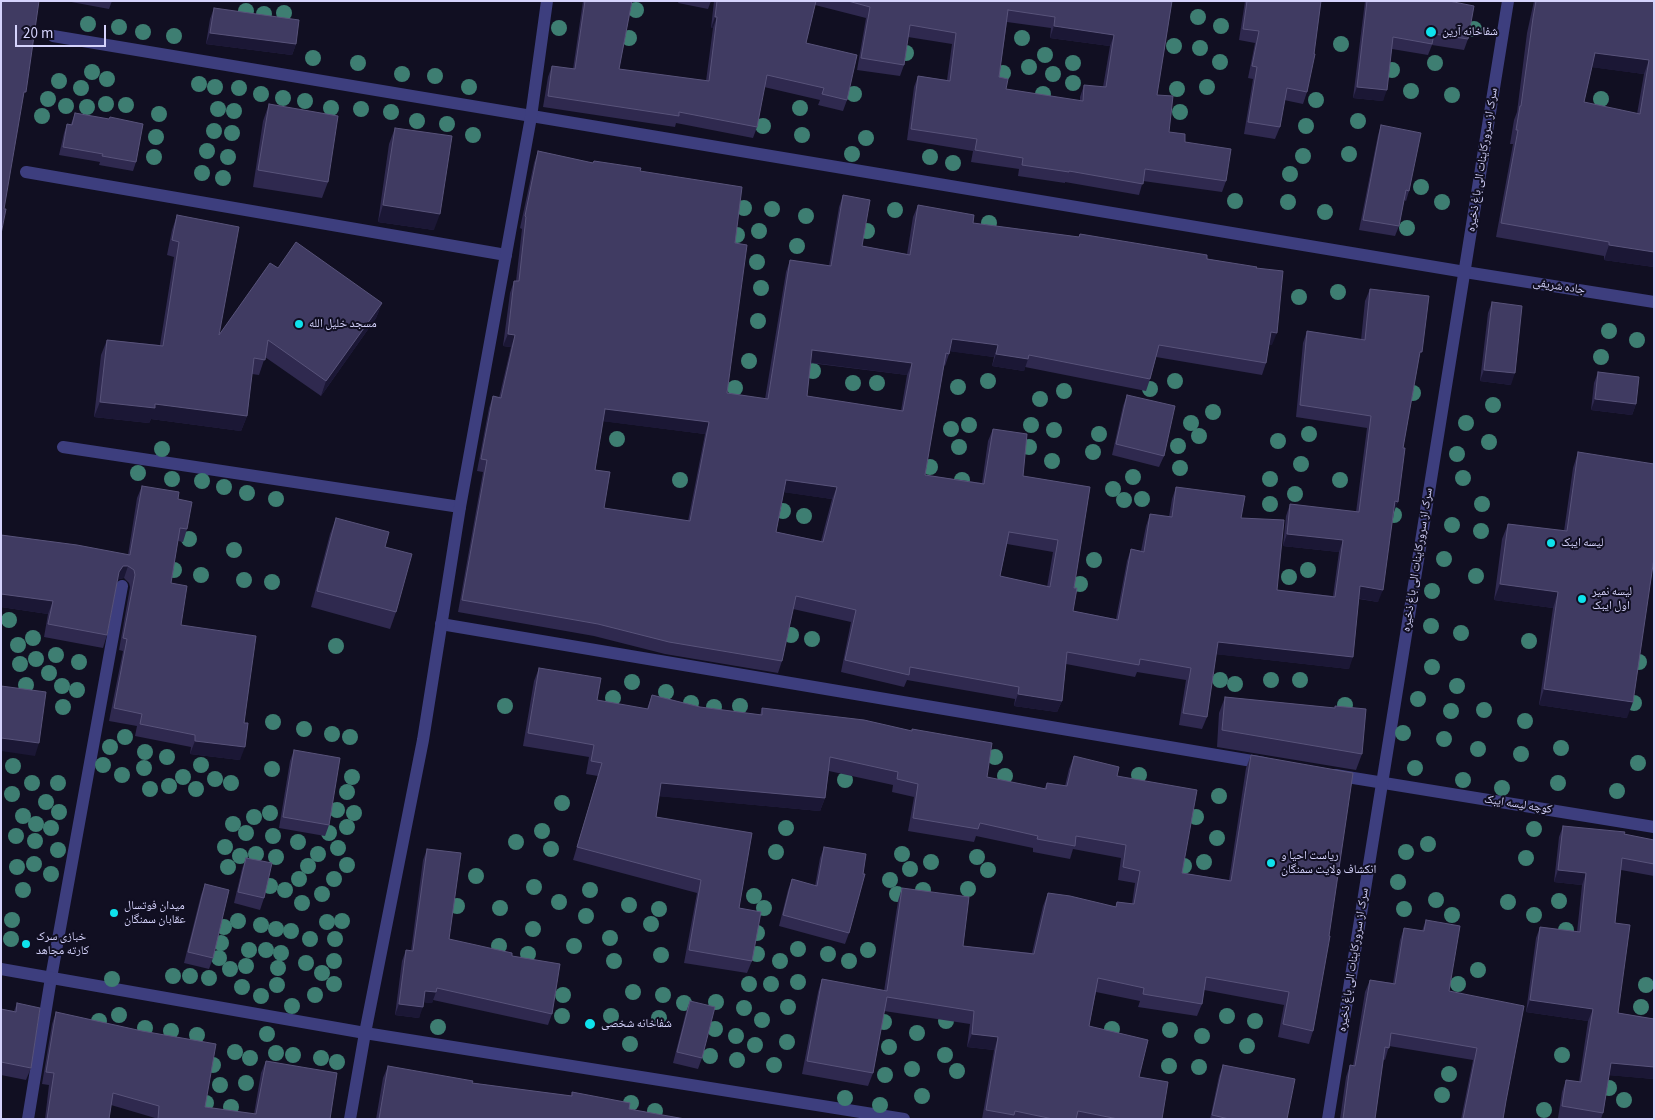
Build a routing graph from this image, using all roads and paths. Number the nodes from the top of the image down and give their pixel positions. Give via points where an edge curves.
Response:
1 (547, 1) edge
2 (1508, 1) edge
3 (53, 36) dead end
4 (531, 117) junction
5 (26, 172) dead end
6 (506, 255) junction
7 (1465, 272) junction
8 (1654, 302) edge
9 (63, 447) dead end
10 (460, 507) junction
11 (122, 586) edge
12 (441, 624) junction
13 (1274, 765) edge
14 (1324, 773) edge
15 (1382, 783) junction
16 (1654, 827) edge
17 (1, 969) edge
18 (51, 978) junction
19 (365, 1033) junction
20 (28, 1119) edge
21 (350, 1119) edge
22 (904, 1119) edge
23 (1328, 1119) edge

1 - 4 street
2 - 7 street, سرک از سرورکاینات الی باغ ذخیره
3 - 4 street, جاده شریفی
4 - 6 street
4 - 7 street, جاده شریفی
5 - 6 street
6 - 10 street
7 - 8 street, جاده شریفی
7 - 15 street, سرک از سرورکاینات الی باغ ذخیره
9 - 10 street
10 - 12 street
11 - 18 street
12 - 13 street
12 - 19 street via 422,740
14 - 15 street, کوچه لیسه ایبک
15 - 16 street, کوچه لیسه ایبک
15 - 23 street, سرک از سرورکاینات الی باغ ذخیره
17 - 18 street
18 - 19 street
18 - 20 street
19 - 21 street
19 - 22 street

